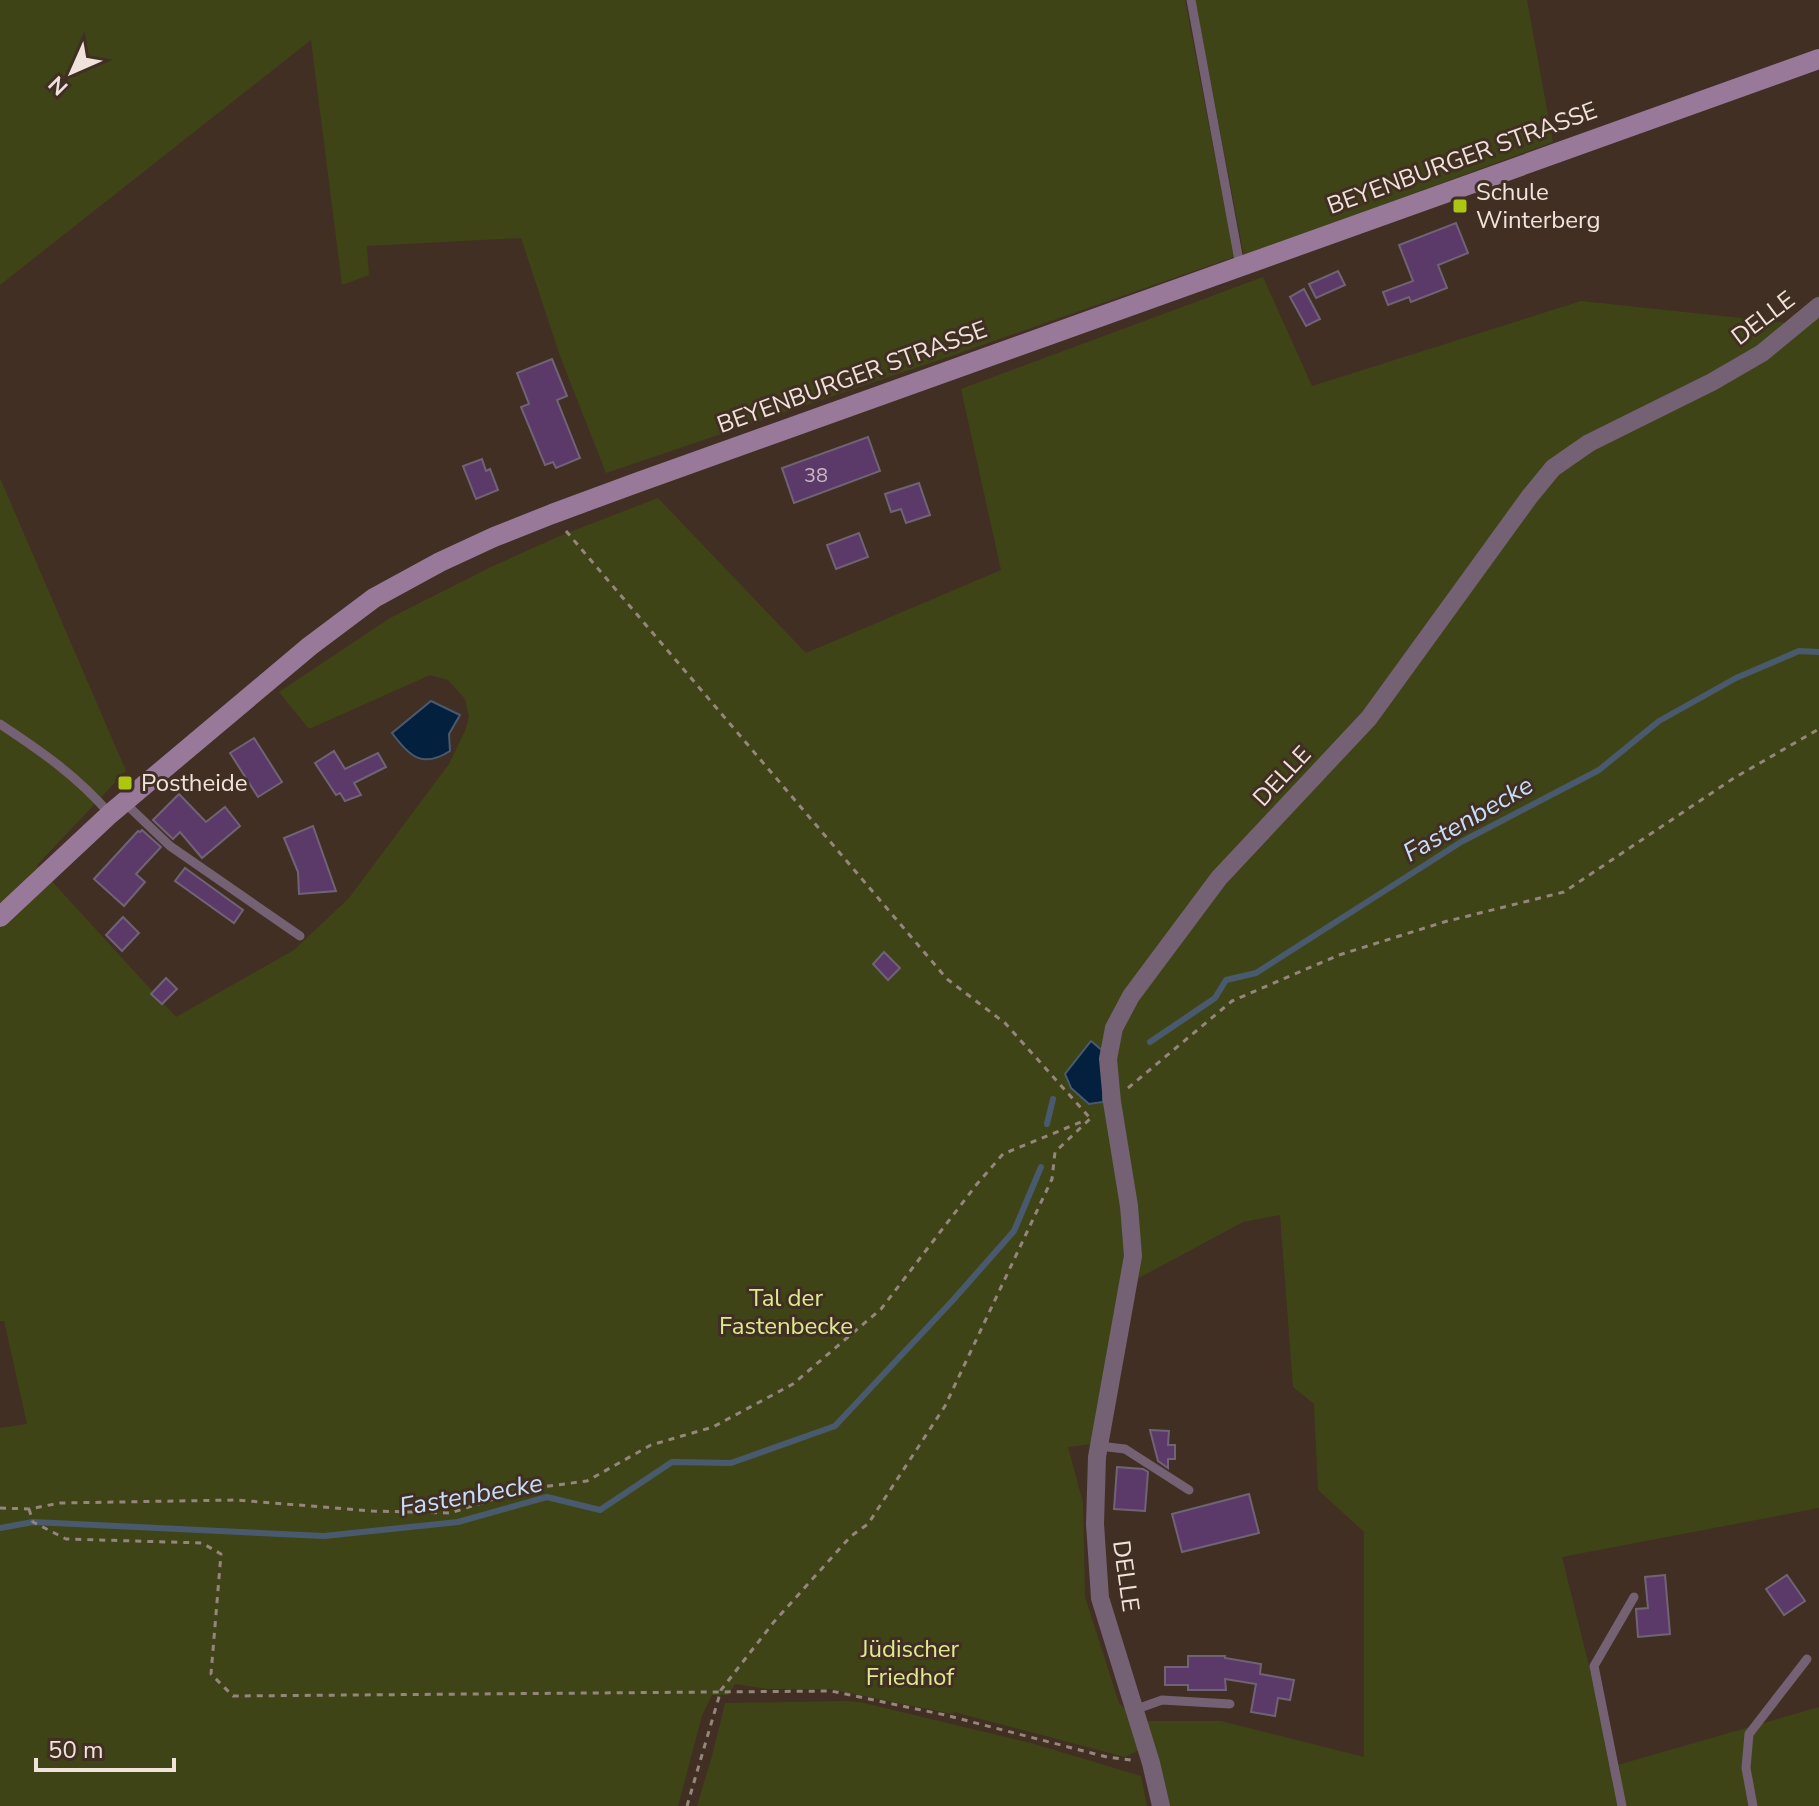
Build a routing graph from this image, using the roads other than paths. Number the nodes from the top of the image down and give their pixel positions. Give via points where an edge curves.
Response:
1 (1191, 0) edge
2 (1819, 59) edge
3 (1240, 266) junction
4 (1819, 306) edge
5 (0, 724) edge
6 (117, 808) junction
7 (0, 917) edge
8 (300, 936) dead end
9 (1099, 1446) junction
10 (1189, 1490) dead end
11 (1634, 1597) dead end
12 (1807, 1659) dead end
13 (1230, 1704) dead end
14 (1134, 1710) junction
15 (1161, 1806) edge
16 (1622, 1806) edge
17 (1753, 1806) edge

1 - 3 lane
2 - 3 main road, BEYENBURGER STRASSE
3 - 6 main road, BEYENBURGER STRASSE via 552,514 440,562 374,598 310,646
4 - 9 street, DELLE via 1762,353 1589,443 1553,468 1369,718 1219,878 1131,996 1114,1028 1108,1059 1133,1256
5 - 6 lane
6 - 7 main road, BEYENBURGER STRASSE
6 - 8 lane
9 - 10 lane via 1125,1449
9 - 14 street, DELLE via 1095,1524 1100,1598
11 - 16 lane via 1594,1666
12 - 17 lane via 1749,1734 1746,1768
13 - 14 lane via 1162,1700
14 - 15 street, DELLE

